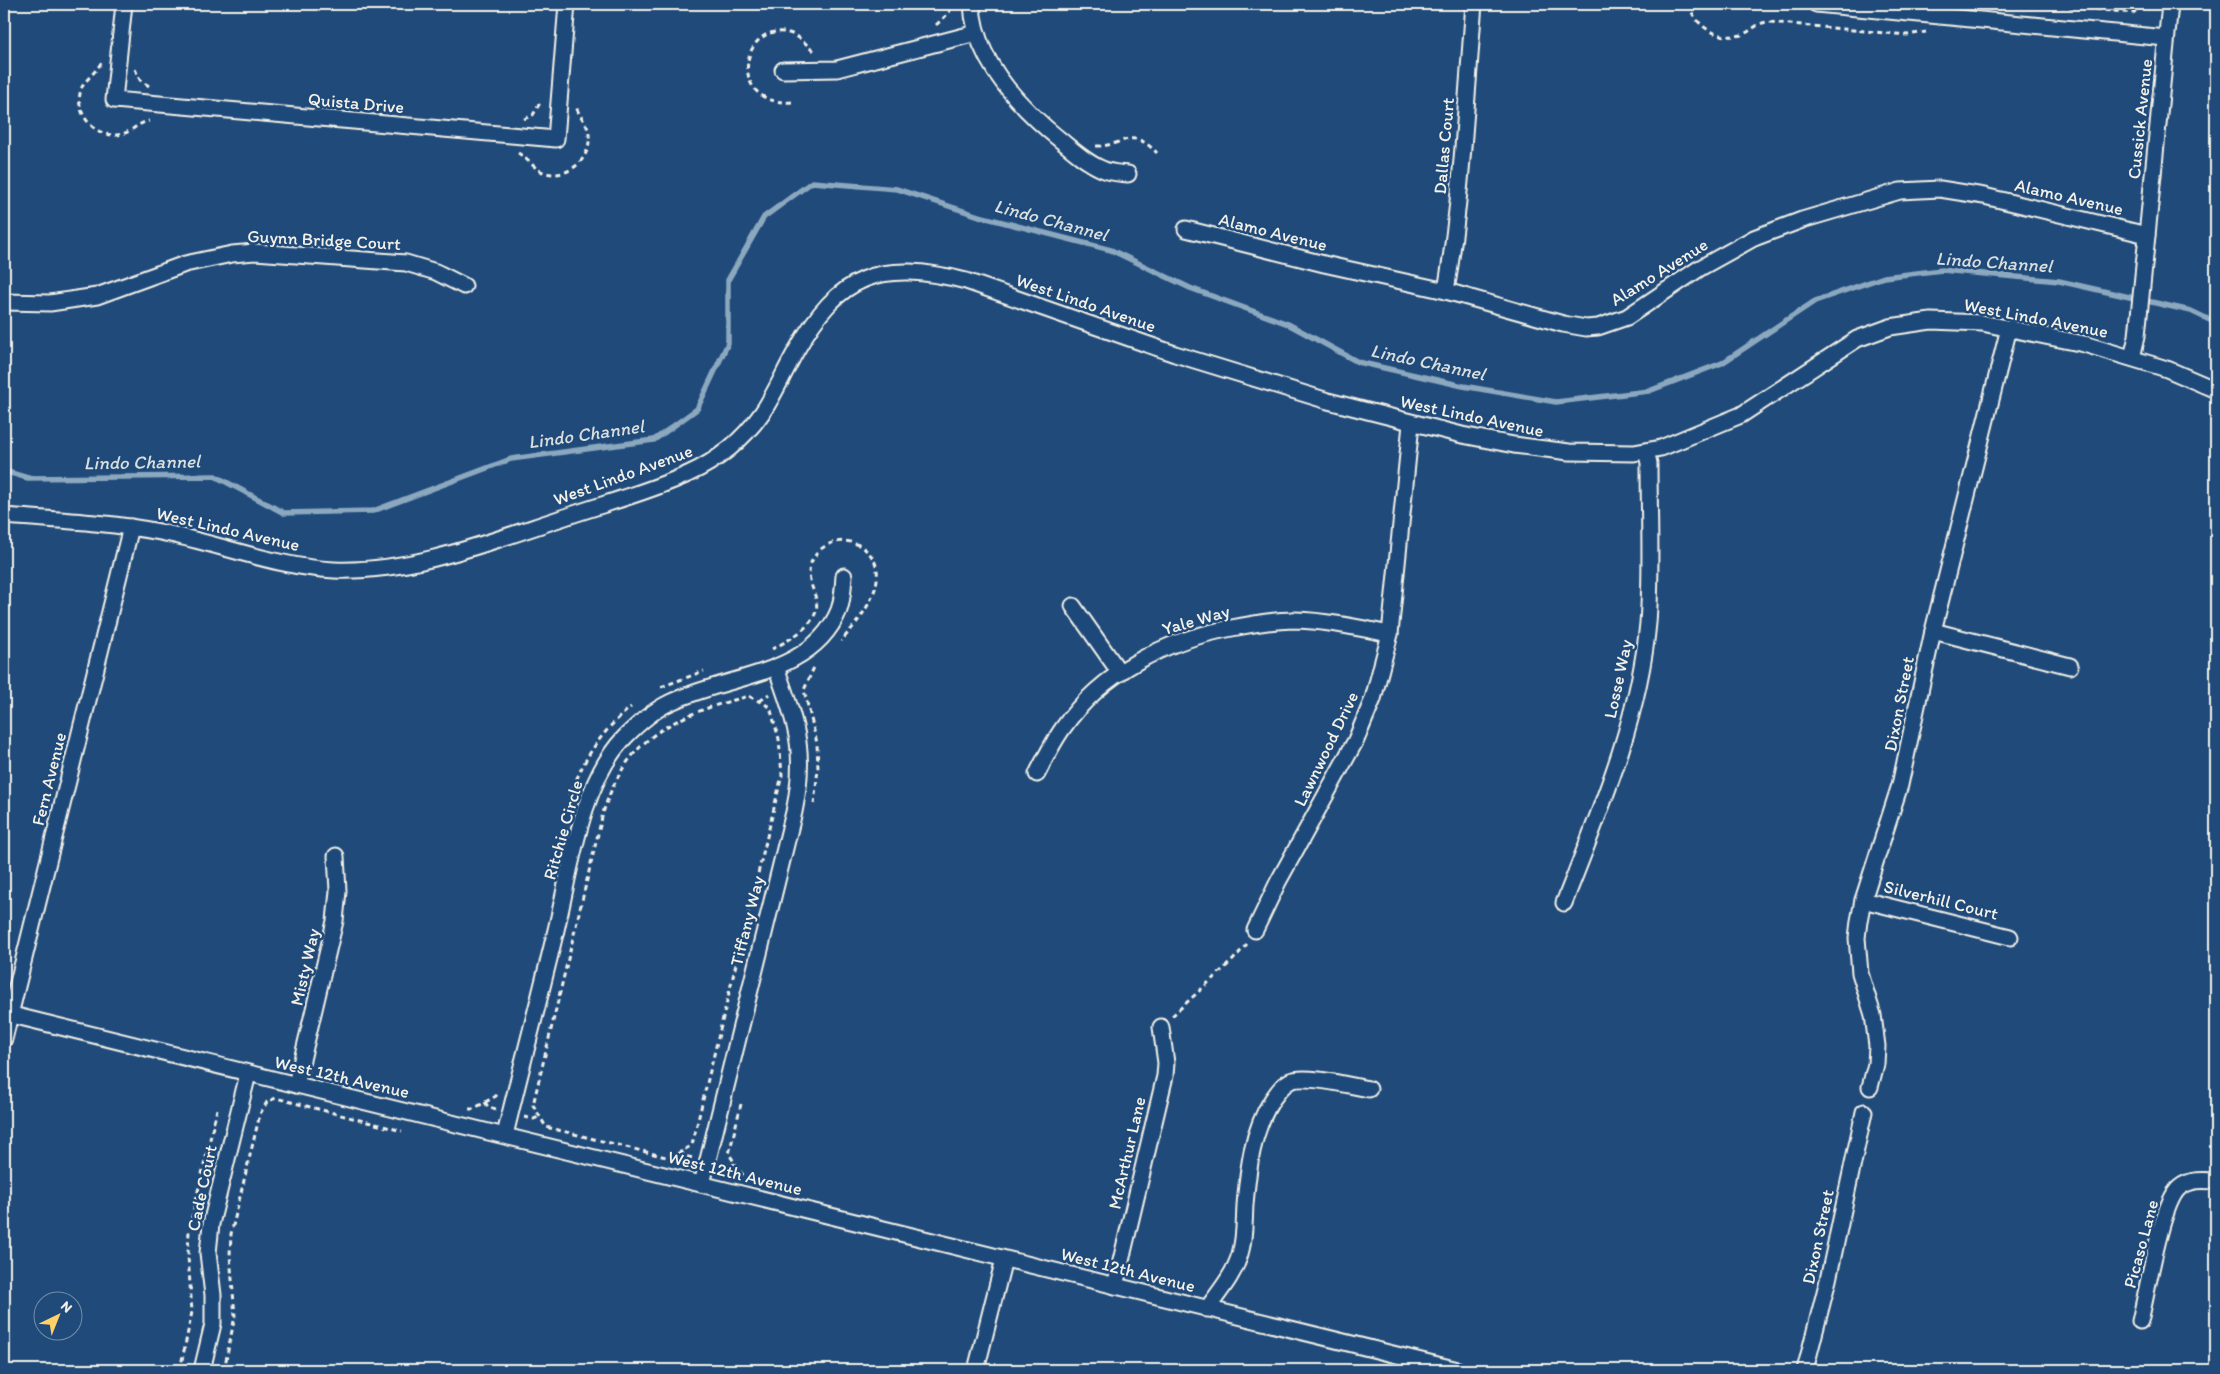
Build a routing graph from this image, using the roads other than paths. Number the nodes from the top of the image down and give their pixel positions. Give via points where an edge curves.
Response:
1 (124, 4) edge
2 (566, 4) edge
3 (972, 4) edge
4 (1474, 4) edge
5 (1816, 4) edge
6 (2170, 4) edge
7 (976, 32) junction
8 (2166, 38) junction
9 (783, 70) dead end
10 (1128, 174) dead end
11 (1186, 229) dead end
12 (2147, 235) junction
13 (464, 286) dead end
14 (1446, 291) junction
15 (4, 302) edge
16 (2009, 328) junction
17 (2132, 358) junction
18 (2216, 390) edge
19 (1411, 424) junction
20 (1646, 452) junction
21 (4, 516) edge
22 (131, 527) junction
23 (844, 576) dead end
24 (1073, 606) dead end
25 (1933, 631) junction
26 (1390, 634) junction
27 (2070, 666) dead end
28 (776, 667) junction
29 (1120, 673) junction
30 (1037, 774) dead end
31 (336, 856) dead end
32 (1863, 900) junction
33 (1564, 903) dead end
34 (1255, 930) road end
35 (2010, 937) dead end
36 (7, 1014) edge
37 (1161, 1027) road end
38 (4, 1039) edge
39 (248, 1074) junction
40 (296, 1085) junction
41 (1870, 1087) dead end
42 (1368, 1089) dead end
43 (1864, 1112) dead end
44 (505, 1136) junction
45 (2216, 1181) edge
46 (702, 1184) junction
47 (1004, 1259) junction
48 (1115, 1286) junction
49 (1207, 1309) junction
50 (2140, 1321) dead end
51 (202, 1370) edge
52 (976, 1370) edge
53 (1458, 1370) edge
54 (1805, 1370) edge

1 - 2 street, Quista Drive via 114,100 556,139
3 - 7 street
4 - 14 street, Dallas Court via 1464,148
5 - 8 street
6 - 8 street, Cussick Avenue
7 - 9 street via 837,70
7 - 10 street via 1004,84 1038,120 1093,165
8 - 12 street, Cussick Avenue
11 - 14 street, Alamo Avenue
12 - 14 street, Alamo Avenue via 1984,196 1922,189 1881,196 1754,238 1700,268 1627,317 1598,326 1563,324
12 - 17 street, Cussick Avenue
13 - 15 street, Guynn Bridge Court via 436,272 406,263 255,252 185,264 97,296 50,303
16 - 17 street, West Lindo Avenue
16 - 20 street, West Lindo Avenue via 1943,320 1904,324 1878,331 1838,349 1741,415
16 - 25 street, Dixon Street
17 - 18 street, West Lindo Avenue
19 - 20 street, West Lindo Avenue via 1550,451 1589,454
19 - 22 street, West Lindo Avenue via 1175,354 966,281 919,272 892,272 860,280 825,307 804,337 761,414 729,448 686,475 606,503 429,558 383,568 351,570 312,568 201,540
19 - 26 street, Lawnwood Drive
20 - 33 street, Losse Way via 1649,463 1650,568 1648,623 1641,668 1615,767
21 - 22 street, West Lindo Avenue
22 - 36 street, Fern Avenue
23 - 28 street, Ritchie Circle via 839,609 825,632 802,653
24 - 29 street
25 - 27 street
25 - 32 street, Dixon Street via 1900,785
26 - 29 street, Yale Way via 1314,622 1277,621 1173,643
26 - 34 street, Lawnwood Drive via 1380,677 1365,719
28 - 44 street, Ritchie Circle via 702,689 668,703 636,725 611,753 580,828
28 - 46 street, Tiffany Way via 798,733 800,778
29 - 30 street, Yale Way via 1074,713
31 - 40 street, Misty Way via 336,921
32 - 35 street, Silverhill Court
32 - 41 street, Dixon Street via 1857,938 1858,955 1877,1046
36 - 38 street, Fern Avenue
36 - 39 street, West 12th Avenue
37 - 48 street, McArthur Lane via 1165,1076
39 - 40 street, West 12th Avenue
39 - 51 street, Cade Court via 211,1224 208,1253 213,1316
40 - 44 street, West 12th Avenue
42 - 49 street via 1296,1079 1283,1085 1277,1093 1264,1114 1253,1148 1239,1257
43 - 54 street, Dixon Street
44 - 46 street, West 12th Avenue
45 - 50 street, Picaso Lane via 2190,1182 2174,1194 2165,1215
46 - 47 street, West 12th Avenue
47 - 48 street, West 12th Avenue
47 - 52 street
48 - 49 street, West 12th Avenue
49 - 53 street, West 12th Avenue

